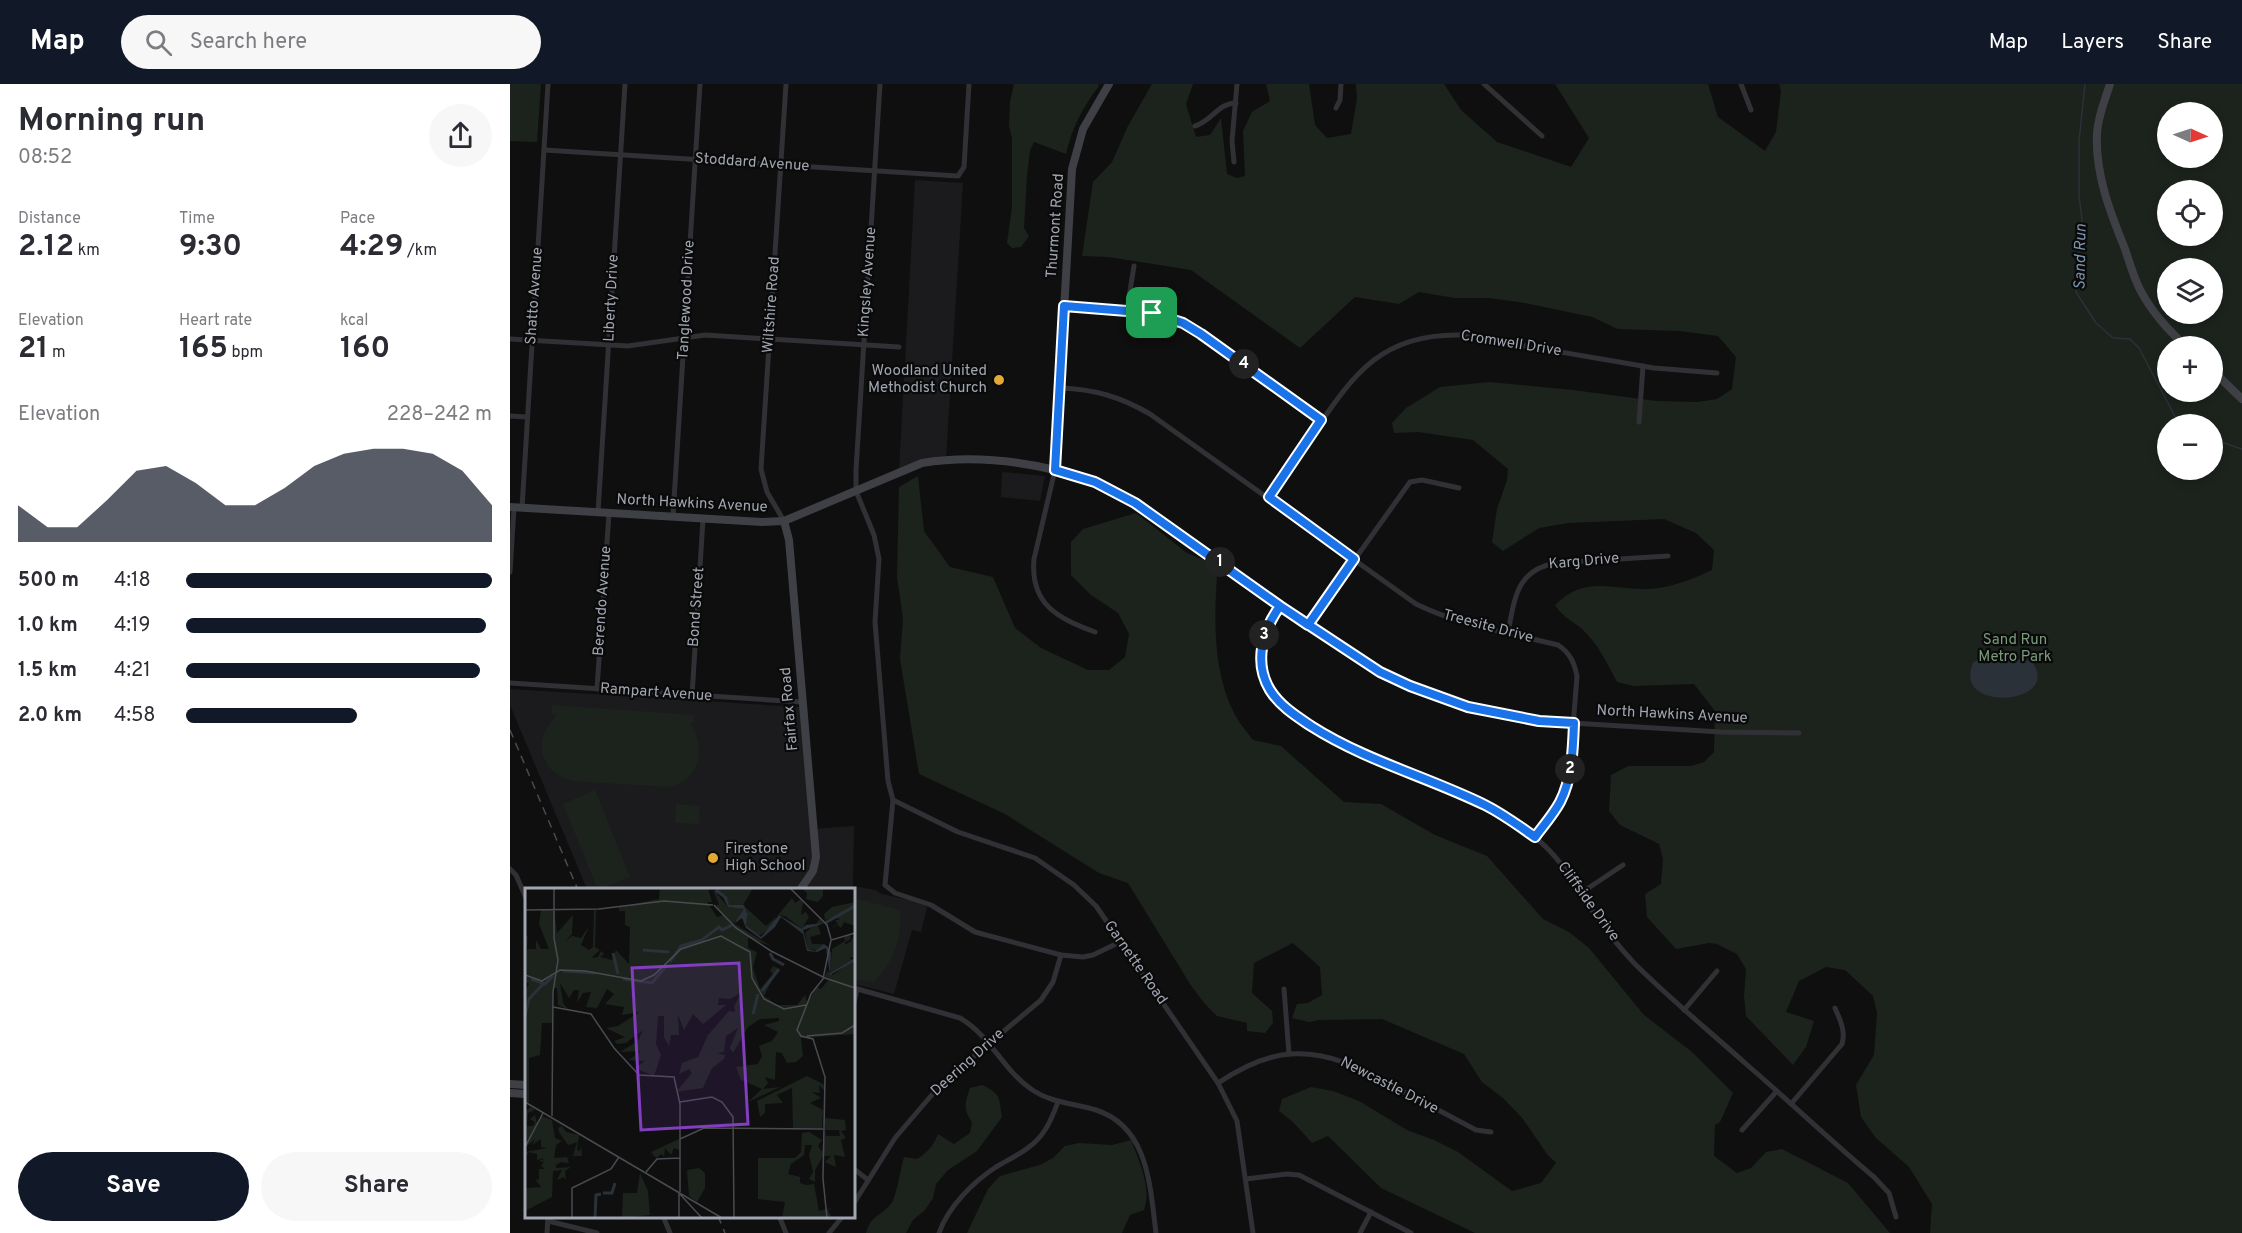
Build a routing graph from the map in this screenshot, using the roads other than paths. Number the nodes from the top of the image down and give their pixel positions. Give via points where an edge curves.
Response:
1 (548, 84) edge
2 (625, 84) edge
3 (700, 84) edge
4 (786, 84) edge
5 (880, 84) edge
6 (969, 84) edge
7 (1109, 84) edge
8 (1237, 84) edge
9 (1341, 84) edge
10 (1484, 84) edge
11 (1740, 84) edge
12 (2110, 84) edge
13 (1236, 103) junction
14 (1336, 108) dead end
15 (1751, 110) dead end
16 (1195, 126) dead end
17 (1542, 136) dead end
18 (544, 150) junction
19 (621, 154) junction
20 (696, 158) junction
21 (1234, 162) dead end
22 (781, 165) junction
23 (875, 171) junction
24 (1134, 266) dead end
25 (1064, 306) junction
26 (1127, 310) junction
27 (2175, 336) edge
28 (685, 337) junction
29 (770, 338) junction
30 (510, 339) edge
31 (532, 340) junction
32 (864, 344) junction
33 (609, 345) junction
34 (899, 347) dead end
35 (1643, 366) junction
36 (1717, 373) dead end
37 (2223, 381) edge
38 (1060, 388) junction
39 (2242, 399) edge
40 (510, 416) edge
41 (527, 417) junction
42 (1321, 420) junction
43 (1639, 422) dead end
44 (1055, 470) junction
45 (1459, 488) dead end
46 (856, 491) junction
47 (1269, 497) junction
48 (515, 508) edge
49 (598, 512) junction
50 (609, 513) junction
51 (673, 516) junction
52 (703, 519) junction
53 (784, 521) junction
54 (1668, 556) dead end
55 (1354, 559) junction
56 (510, 572) edge
57 (1280, 606) junction
58 (1308, 625) junction
59 (1095, 632) dead end
60 (1508, 632) junction
61 (510, 683) edge
62 (597, 689) junction
63 (692, 696) junction
64 (802, 702) junction
65 (1574, 723) junction
66 (1799, 733) dead end
67 (892, 800) junction
68 (1535, 837) junction
69 (1623, 865) dead end
70 (510, 869) edge
71 (801, 888) edge
72 (1581, 893) junction
73 (525, 896) edge
74 (1120, 942) junction
75 (1061, 955) junction
76 (1717, 971) dead end
77 (855, 989) edge
78 (1284, 989) dead end
79 (1835, 1008) dead end
80 (1684, 1010) junction
81 (988, 1043) junction
82 (1289, 1054) junction
83 (1218, 1083) junction
84 (510, 1084) edge
85 (525, 1085) edge
86 (1777, 1091) junction
87 (510, 1093) edge
88 (525, 1094) edge
89 (1058, 1102) junction
90 (1791, 1104) junction
91 (1742, 1130) dead end
92 (1491, 1132) dead end
93 (855, 1170) edge
94 (868, 1179) junction
95 (1246, 1179) junction
96 (855, 1201) edge
97 (1371, 1212) junction
98 (1896, 1217) dead end
99 (664, 1218) edge
100 (780, 1218) edge
101 (841, 1218) edge
102 (548, 1219) edge
103 (547, 1233) edge
104 (597, 1233) edge
105 (670, 1233) edge
106 (786, 1233) edge
107 (829, 1233) edge
108 (939, 1233) edge
109 (1156, 1233) edge
110 (1253, 1233) edge
111 (1360, 1233) edge
112 (1411, 1233) edge

1 - 18 street, Shatto Avenue
2 - 19 street, Liberty Drive
3 - 20 street, Tanglewood Drive
4 - 22 street, Wiltshire Road
5 - 23 street, Kingsley Avenue
6 - 23 street, Stoddard Avenue via 964,167 960,174 954,177
7 - 25 street, Thurmont Road via 1087,120 1075,156
8 - 13 street
9 - 14 street
10 - 17 street
11 - 15 street
12 - 27 street via 2097,134 2103,191 2144,296
13 - 16 street via 1223,106
13 - 21 street
18 - 19 street, Stoddard Avenue
18 - 31 street, Shatto Avenue
19 - 20 street, Stoddard Avenue
19 - 33 street, Liberty Drive
20 - 22 street, Stoddard Avenue
20 - 28 street, Tanglewood Drive
22 - 23 street, Stoddard Avenue
22 - 29 street, Wiltshire Road
23 - 32 street, Kingsley Avenue
24 - 26 street
25 - 26 street
25 - 38 street, Thurmont Road
26 - 42 street via 1162,316 1194,330
28 - 29 street
28 - 33 street via 641,345
28 - 51 street, Tanglewood Drive
29 - 32 street
29 - 53 street, Wiltshire Road via 761,468 767,492
30 - 31 street
31 - 33 street
31 - 41 street, Shatto Avenue
32 - 34 street
32 - 46 street, Kingsley Avenue
33 - 49 street, Liberty Drive
35 - 36 street, Cromwell Drive
35 - 42 street, Cromwell Drive via 1469,336 1427,337 1393,348 1370,362 1350,381
35 - 43 street
37 - 39 street
38 - 44 street, Thurmont Road
38 - 47 street, Treesite Drive via 1096,391 1137,406
40 - 41 street
41 - 48 street, Shatto Avenue
42 - 47 street, Cromwell Drive
44 - 46 street, North Hawkins Avenue via 1009,462 938,460 913,465
44 - 57 street, North Hawkins Avenue via 1095,482 1126,497
44 - 59 street, Thurmont Road via 1034,559 1036,587 1055,613
45 - 55 street via 1422,480 1410,482
46 - 53 street, North Hawkins Avenue
46 - 67 street, Kingsley Avenue via 879,559 875,641
47 - 55 street, Treesite Drive
48 - 49 street, North Hawkins Avenue
48 - 56 street, Shatto Avenue
49 - 50 street, North Hawkins Avenue
50 - 51 street, North Hawkins Avenue
50 - 62 street, Berendo Avenue
51 - 52 street, North Hawkins Avenue
52 - 53 street, North Hawkins Avenue
52 - 63 street, Bond Street
53 - 64 street, Fairfax Road via 789,540
54 - 60 street, Karg Drive via 1542,566 1525,577 1519,587
55 - 58 street
55 - 60 street, Treesite Drive via 1416,604 1467,624
57 - 58 street, North Hawkins Avenue
57 - 68 street, Cliffside Drive via 1268,622 1261,659 1269,689 1292,714 1365,756 1486,805
58 - 65 street, North Hawkins Avenue via 1380,672 1441,698 1499,715
60 - 65 street, Treesite Drive via 1566,650 1577,676
61 - 62 street, Rampart Avenue
62 - 63 street, Rampart Avenue
63 - 64 street, Rampart Avenue
64 - 71 street, Fairfax Road via 816,857 813,872
65 - 66 street, North Hawkins Avenue
65 - 68 street, Treesite Drive via 1565,792
67 - 74 street, Garnette Road via 958,832 1008,847 1052,868 1096,906
67 - 75 street, Kingsley Avenue via 885,885 890,890 931,904 966,927
68 - 72 street, Cliffside Drive via 1564,866
69 - 72 street
70 - 73 street
72 - 80 street, Cliffside Drive via 1633,961
74 - 75 street via 1093,956
74 - 83 street, Garnette Road
75 - 81 street, Deering Drive via 1053,982 1041,1000
76 - 80 street
77 - 81 street via 951,1014 974,1027
78 - 82 street
79 - 90 street via 1843,1031 1842,1044
80 - 86 street, Cliffside Drive
81 - 89 street via 1021,1081
81 - 94 street, Deering Drive via 942,1083 907,1122
82 - 83 street, Newcastle Drive via 1260,1061
82 - 92 street, Newcastle Drive via 1339,1059 1476,1130
83 - 95 street, Garnette Road via 1237,1121
84 - 85 street
86 - 90 street, Cliffside Drive
86 - 91 street
87 - 88 street
89 - 108 street via 1042,1136 976,1183 953,1208
89 - 109 street via 1105,1113 1122,1124 1136,1142 1145,1163
90 - 98 street, Cliffside Drive via 1889,1193
93 - 94 street
94 - 96 street, Deering Drive
95 - 97 street via 1299,1175
95 - 110 street, Garnette Road
97 - 111 street
97 - 112 street
99 - 105 street
100 - 106 street
101 - 107 street
102 - 103 street
102 - 104 street

